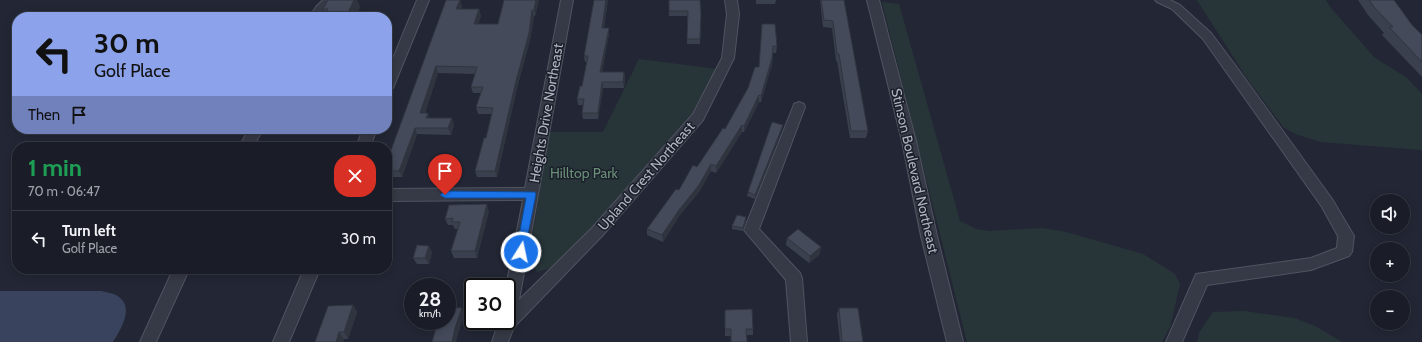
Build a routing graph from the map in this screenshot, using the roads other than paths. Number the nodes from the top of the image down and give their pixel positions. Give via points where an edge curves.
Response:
1 (330, 0) edge
2 (423, 0) edge
3 (567, 0) edge
4 (730, 0) edge
5 (873, 0) edge
6 (1161, 0) edge
7 (318, 12) edge
8 (392, 76) edge
9 (799, 107) dead end
10 (531, 194) junction
11 (392, 195) edge
12 (178, 274) edge
13 (310, 274) edge
14 (515, 278) edge
15 (516, 315) edge
16 (505, 330) edge
17 (148, 342) edge
18 (281, 342) edge
19 (500, 342) edge
20 (799, 342) edge
21 (955, 342) edge
22 (1174, 342) edge

1 - 7 street
2 - 8 street
3 - 10 street, Heights Drive Northeast
4 - 15 street, Upland Crest Northeast via 733,14 728,58 698,117 597,232
5 - 21 street, Stinson Boulevard Northeast via 909,141
6 - 22 street via 1176,7 1208,36 1300,163 1346,236 1344,252 1311,264 1202,279
9 - 20 street via 751,230 794,278
10 - 11 street
10 - 14 street, Heights Drive Northeast
12 - 17 street
13 - 18 street
16 - 19 street, Heights Drive Northeast

